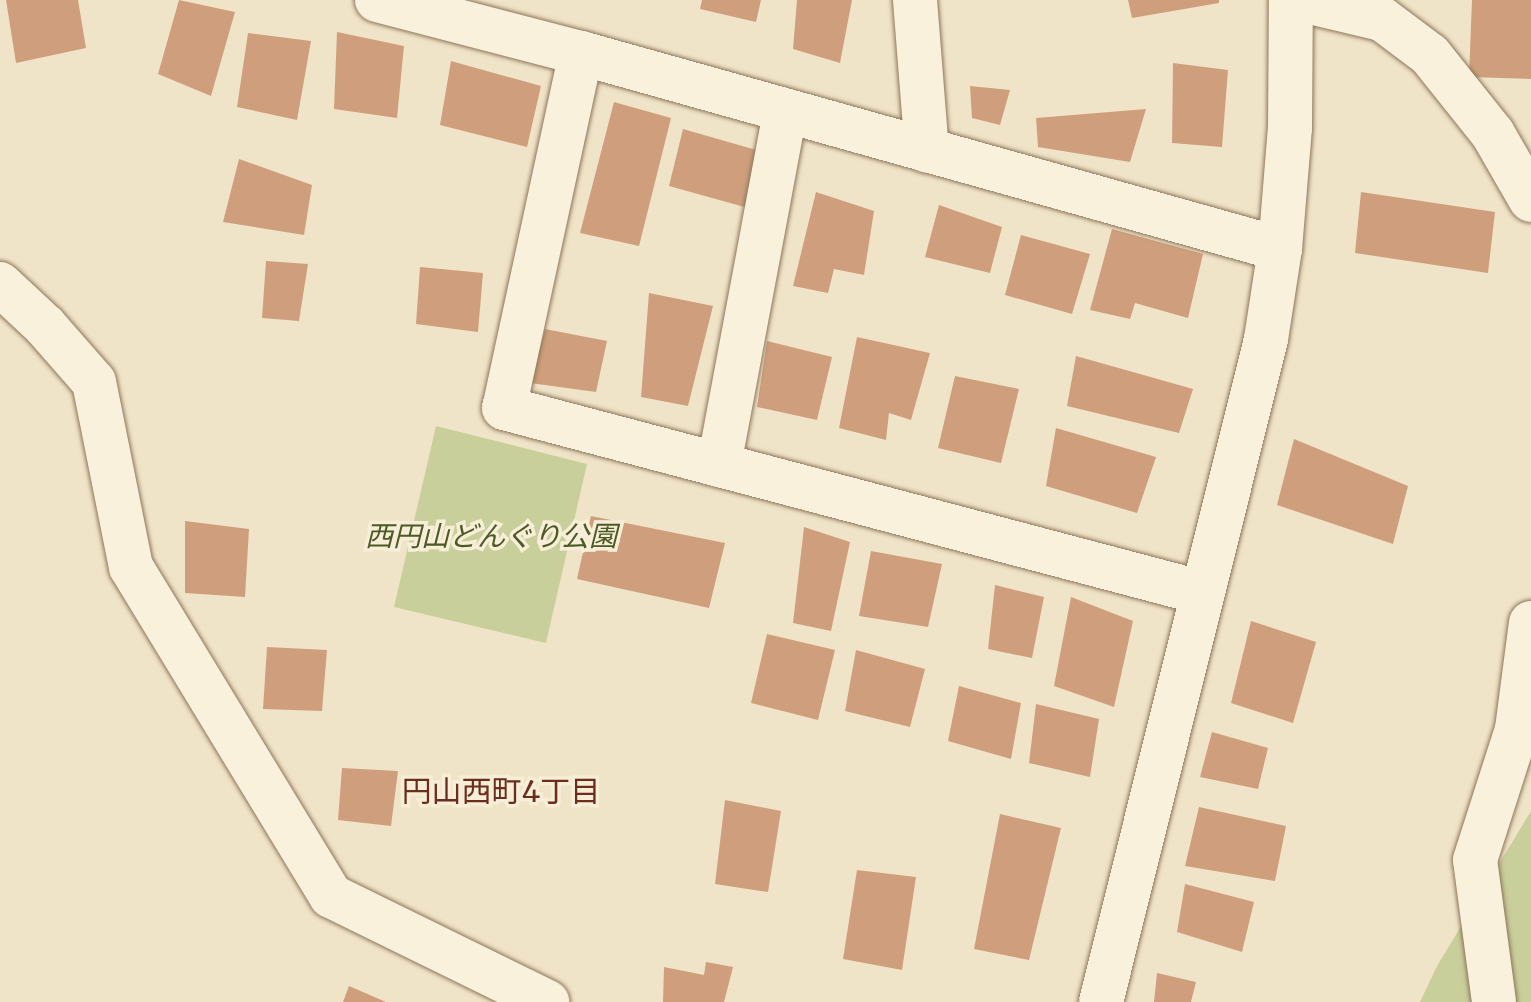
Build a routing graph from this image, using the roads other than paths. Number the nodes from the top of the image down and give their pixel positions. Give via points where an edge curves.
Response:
1 (377, 0) edge
2 (915, 0) edge
3 (1291, 0) edge
4 (1302, 0) edge
5 (581, 53) junction
6 (785, 112) junction
7 (927, 151) junction
8 (1531, 200) edge
9 (1280, 249) junction
10 (0, 284) edge
11 (719, 465) junction
12 (1203, 593) junction
13 (1531, 623) edge
14 (547, 1002) edge
15 (1101, 1002) edge
16 (1494, 1002) edge

1 - 5 street
2 - 7 street
3 - 9 street via 1290,128
4 - 8 street via 1382,19 1430,55 1493,134
5 - 6 street
5 - 11 street via 504,408
6 - 7 street
6 - 11 street
7 - 9 street
9 - 12 street via 1266,339
10 - 14 street via 94,382 131,567 331,896
11 - 12 street
12 - 15 street
13 - 16 street via 1517,729 1475,860

